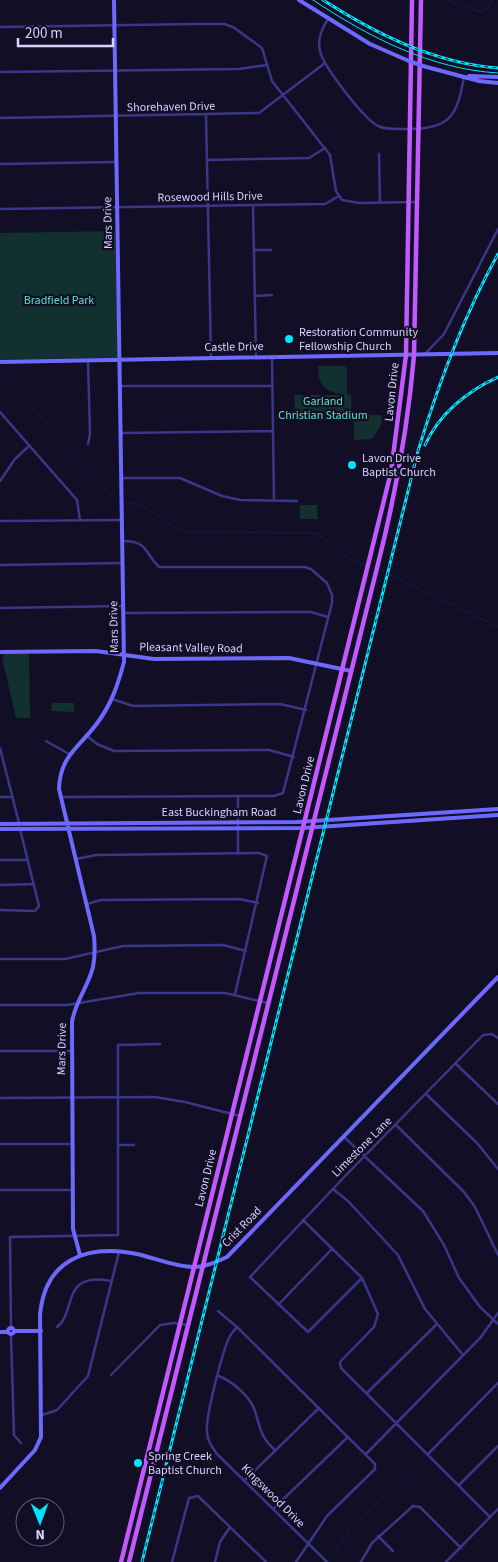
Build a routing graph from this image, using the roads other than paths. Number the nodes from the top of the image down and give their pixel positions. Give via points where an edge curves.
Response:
1 (114, 0) edge
2 (299, 0) edge
3 (412, 0) edge
4 (421, 0) edge
5 (328, 19) junction
6 (114, 25) junction
7 (0, 27) edge
8 (325, 63) junction
9 (266, 65) junction
10 (115, 70) junction
11 (0, 72) edge
12 (464, 76) junction
13 (498, 77) edge
14 (498, 83) edge
15 (284, 95) junction
16 (206, 115) junction
17 (116, 116) junction
18 (0, 118) edge
19 (410, 129) junction
20 (418, 129) junction
21 (325, 148) junction
22 (380, 154) dead end
23 (207, 160) junction
24 (116, 162) junction
25 (0, 164) edge
26 (339, 196) junction
27 (408, 202) junction
28 (417, 202) junction
29 (380, 203) junction
30 (253, 205) junction
31 (117, 206) junction
32 (208, 206) junction
33 (0, 209) edge
34 (498, 229) edge
35 (254, 250) junction
36 (271, 250) dead end
37 (255, 296) junction
38 (272, 296) dead end
39 (498, 353) edge
40 (406, 355) junction
41 (414, 355) junction
42 (424, 355) junction
43 (256, 357) junction
44 (272, 357) junction
45 (211, 358) junction
46 (88, 360) junction
47 (120, 360) junction
48 (0, 362) edge
49 (121, 386) junction
50 (272, 386) junction
51 (0, 414) edge
52 (273, 431) junction
53 (122, 432) junction
54 (88, 444) dead end
55 (29, 446) junction
56 (395, 447) junction
57 (398, 474) junction
58 (122, 478) junction
59 (0, 481) edge
60 (274, 501) junction
61 (297, 501) dead end
62 (383, 506) junction
63 (392, 507) junction
64 (80, 520) junction
65 (122, 520) junction
66 (0, 522) edge
67 (122, 541) junction
68 (123, 563) junction
69 (0, 565) edge
70 (124, 606) junction
71 (0, 608) edge
72 (124, 613) junction
73 (328, 617) junction
74 (0, 652) edge
75 (124, 656) junction
76 (317, 663) junction
77 (343, 669) junction
78 (351, 671) junction
79 (112, 699) junction
80 (306, 710) junction
81 (87, 736) junction
82 (46, 741) dead end
83 (0, 748) edge
84 (69, 754) junction
85 (294, 757) junction
86 (238, 796) junction
87 (0, 797) edge
88 (13, 797) junction
89 (60, 797) junction
90 (498, 809) edge
91 (478, 810) junction
92 (434, 813) junction
93 (498, 815) edge
94 (479, 816) junction
95 (434, 820) junction
96 (305, 821) junction
97 (314, 821) junction
98 (238, 822) junction
99 (0, 824) edge
100 (19, 824) junction
101 (67, 824) junction
102 (238, 828) junction
103 (303, 828) junction
104 (312, 828) junction
105 (0, 829) edge
106 (20, 829) junction
107 (68, 829) junction
108 (238, 854) junction
109 (76, 859) junction
110 (0, 860) edge
111 (28, 860) junction
112 (34, 884) junction
113 (0, 885) edge
114 (258, 903) junction
115 (87, 904) junction
116 (0, 910) edge
117 (246, 950) junction
118 (95, 952) junction
119 (0, 959) edge
120 (498, 977) edge
121 (235, 994) junction
122 (260, 1001) junction
123 (268, 1003) junction
124 (76, 1004) junction
125 (0, 1005) edge
126 (498, 1038) edge
127 (160, 1044) dead end
128 (0, 1051) edge
129 (71, 1051) junction
130 (245, 1060) junction
131 (254, 1062) junction
132 (456, 1064) junction
133 (426, 1094) junction
134 (0, 1098) edge
135 (72, 1098) junction
136 (118, 1098) junction
137 (498, 1104) edge
138 (232, 1114) junction
139 (240, 1116) junction
140 (396, 1125) junction
141 (343, 1136) junction
142 (0, 1144) edge
143 (72, 1144) junction
144 (118, 1145) junction
145 (134, 1146) dead end
146 (365, 1157) junction
147 (498, 1169) edge
148 (333, 1189) junction
149 (0, 1190) edge
150 (72, 1190) junction
151 (303, 1220) junction
152 (73, 1235) junction
153 (333, 1249) junction
154 (120, 1252) junction
155 (80, 1255) junction
156 (498, 1255) edge
157 (203, 1266) junction
158 (194, 1267) junction
159 (362, 1278) junction
160 (112, 1281) junction
161 (278, 1305) junction
162 (218, 1311) dead end
163 (498, 1314) edge
164 (494, 1321) junction
165 (180, 1323) junction
166 (498, 1324) edge
167 (188, 1325) junction
168 (436, 1325) junction
169 (57, 1327) dead end
170 (237, 1327) junction
171 (41, 1331) junction
172 (0, 1332) edge
173 (11, 1332) junction
174 (464, 1355) junction
175 (112, 1375) dead end
176 (218, 1376) junction
177 (498, 1383) edge
178 (367, 1393) junction
179 (319, 1408) junction
180 (42, 1414) junction
181 (397, 1422) junction
182 (152, 1435) junction
183 (160, 1437) junction
184 (348, 1437) junction
185 (22, 1443) dead end
186 (498, 1446) edge
187 (274, 1449) junction
188 (428, 1453) junction
189 (366, 1454) junction
190 (244, 1480) junction
191 (459, 1485) junction
192 (0, 1488) edge
193 (273, 1509) junction
194 (498, 1509) edge
195 (132, 1516) junction
196 (490, 1517) junction
197 (140, 1518) junction
198 (230, 1527) junction
199 (378, 1536) junction
200 (308, 1543) junction
201 (461, 1548) junction
202 (393, 1551) dead end
203 (121, 1562) edge
204 (129, 1562) edge
205 (172, 1562) edge
206 (215, 1562) edge
207 (266, 1562) edge
208 (296, 1562) edge
209 (327, 1562) edge
210 (361, 1562) edge
211 (446, 1562) edge

1 - 6 street, Mars Drive
2 - 5 street
3 - 19 main road, Lavon Drive
4 - 20 main road, Lavon Drive
5 - 8 street via 319,40
5 - 12 street, bridge via 370,44 409,61
6 - 7 street
6 - 9 street via 224,24 254,40 262,48
6 - 10 street, Mars Drive
8 - 15 street, Shorehaven Drive
8 - 19 street via 372,121 388,128
9 - 10 street
9 - 15 street via 272,81
10 - 11 street
10 - 17 street, Mars Drive
12 - 13 street
12 - 14 street
12 - 20 street via 459,100 449,120 437,127
15 - 16 street, Shorehaven Drive via 260,113
15 - 21 street
16 - 17 street, Shorehaven Drive
16 - 23 street
17 - 18 street, Shorehaven Drive
17 - 24 street, Mars Drive
19 - 20 street
19 - 27 main road, Lavon Drive
20 - 28 main road, Lavon Drive
21 - 23 street via 309,158
21 - 26 street via 333,163
22 - 29 street
23 - 32 street
24 - 25 street
24 - 31 street, Mars Drive
26 - 29 street via 353,203
26 - 30 street, Rosewood Hills Drive via 325,204
27 - 28 street
27 - 29 street
27 - 40 main road, Lavon Drive
28 - 41 main road, Lavon Drive
30 - 32 street, Rosewood Hills Drive
30 - 35 street
31 - 32 street, Rosewood Hills Drive
31 - 33 street, Rosewood Hills Drive
31 - 47 street, Mars Drive
32 - 45 street
34 - 42 street via 444,334
35 - 36 street
35 - 37 street
37 - 38 street
37 - 43 street
39 - 42 street, Castle Drive
40 - 41 street, Castle Drive
40 - 44 street, Castle Drive
40 - 56 main road, Lavon Drive
41 - 42 street, Castle Drive
41 - 57 main road, Lavon Drive
43 - 44 street, Castle Drive
43 - 45 street, Castle Drive
44 - 50 street
45 - 47 street, Castle Drive
46 - 47 street, Castle Drive
46 - 48 street, Castle Drive
46 - 54 street
47 - 49 street, Mars Drive
49 - 50 street
49 - 53 street, Mars Drive
50 - 52 street
51 - 55 street
52 - 53 street
52 - 60 street
53 - 58 street, Mars Drive
55 - 59 street
55 - 64 street via 77,500
56 - 57 main road via 400,453
56 - 62 main road, Lavon Drive
57 - 63 main road, Lavon Drive
58 - 60 street via 180,478 230,498
58 - 65 street, Mars Drive
60 - 61 street
62 - 63 main road
62 - 77 main road, Lavon Drive
63 - 78 main road, Lavon Drive
64 - 65 street
64 - 66 street
65 - 67 street, Mars Drive
67 - 68 street, Mars Drive
67 - 73 street via 132,541 145,547 159,567 311,569 327,583 332,595
68 - 69 street
68 - 70 street, Mars Drive
70 - 71 street
70 - 72 street, Mars Drive
72 - 73 street via 299,612
72 - 75 street, Mars Drive
73 - 76 street
74 - 75 street, Pleasant Valley Road via 96,651
75 - 76 street, Pleasant Valley Road via 154,659 289,658
75 - 79 street, Mars Drive
76 - 77 street, Pleasant Valley Road
76 - 80 street
77 - 78 street, Pleasant Valley Road
77 - 96 main road, Lavon Drive
78 - 97 main road, Lavon Drive
79 - 80 street via 133,706 280,704
79 - 81 street, Mars Drive
80 - 85 street
81 - 84 street, Mars Drive
81 - 85 street via 114,751 270,750
82 - 84 street
83 - 88 street
84 - 89 street, Mars Drive via 60,773
85 - 86 street via 283,792 274,796
86 - 89 street
86 - 98 street
87 - 88 street
88 - 100 street
89 - 101 street, Mars Drive
90 - 91 street, East Buckingham Road
91 - 92 street, East Buckingham Road
91 - 94 street
92 - 95 street
92 - 97 street, East Buckingham Road
93 - 94 street, East Buckingham Road
94 - 95 street, East Buckingham Road
95 - 104 street, East Buckingham Road
96 - 97 street, East Buckingham Road
96 - 98 street, East Buckingham Road
96 - 103 main road, Lavon Drive
97 - 104 main road, Lavon Drive
98 - 101 street, East Buckingham Road
98 - 102 street
99 - 100 street, East Buckingham Road
100 - 101 street, East Buckingham Road
100 - 106 street
101 - 107 street, Mars Drive
102 - 103 street, East Buckingham Road
102 - 107 street, East Buckingham Road
102 - 108 street
103 - 104 street, East Buckingham Road
103 - 122 main road, Lavon Drive
104 - 123 main road, Lavon Drive
105 - 106 street, East Buckingham Road
106 - 107 street, East Buckingham Road
106 - 111 street
107 - 109 street, Mars Drive
108 - 109 street via 96,855
108 - 114 street via 268,856
109 - 115 street, Mars Drive
110 - 111 street
111 - 112 street
112 - 113 street
112 - 116 street via 38,909
114 - 115 street via 240,899 101,900
114 - 117 street
115 - 118 street, Mars Drive
117 - 118 street via 223,945 133,946
117 - 121 street
118 - 119 street via 65,959
118 - 124 street, Mars Drive via 92,969
120 - 141 street, Crist Road
121 - 122 street
121 - 124 street via 139,993
122 - 123 street
122 - 130 main road, Lavon Drive
123 - 131 main road, Lavon Drive
124 - 125 street
124 - 129 street, Mars Drive
126 - 132 street, Limestone Lane via 492,1034 483,1036
127 - 136 street via 118,1045
128 - 129 street
129 - 135 street, Mars Drive
130 - 131 main road
130 - 138 main road, Lavon Drive
131 - 139 main road, Lavon Drive
132 - 133 street, Limestone Lane
132 - 137 street
133 - 140 street, Limestone Lane
133 - 147 street via 477,1143
134 - 135 street
135 - 136 street
135 - 143 street, Mars Drive
136 - 138 street via 185,1102
136 - 144 street
138 - 139 street
138 - 158 main road, Lavon Drive
139 - 157 main road, Lavon Drive
140 - 146 street, Limestone Lane
140 - 156 street via 464,1192
141 - 146 street
141 - 157 street, Crist Road via 231,1254
142 - 143 street
143 - 150 street, Mars Drive
144 - 145 street
144 - 152 street via 118,1235
146 - 148 street, Limestone Lane
146 - 164 street via 423,1212 469,1294
148 - 151 street, Limestone Lane
148 - 168 street via 398,1255 416,1294
149 - 150 street
150 - 152 street, Mars Drive
151 - 153 street
151 - 161 street, Limestone Lane via 251,1274 252,1279
152 - 155 street, Mars Drive
152 - 173 street via 10,1237
153 - 159 street
153 - 161 street
154 - 155 street, Crist Road
154 - 158 street, Crist Road
154 - 160 street
155 - 171 street, Crist Road via 63,1264 48,1281 42,1298
157 - 158 street, Crist Road
157 - 167 main road, Lavon Drive
158 - 165 main road, Lavon Drive
159 - 161 street via 309,1332
159 - 178 street via 378,1314 376,1324 340,1365
160 - 169 street via 94,1280 80,1286 70,1297 62,1323
160 - 180 street via 88,1376 58,1410
162 - 170 street
163 - 164 street
164 - 166 street
164 - 174 street
165 - 167 street
165 - 175 street via 160,1325
165 - 182 main road, Lavon Drive
167 - 183 main road, Lavon Drive
168 - 174 street
168 - 178 street
170 - 176 street, Kingswood Drive via 230,1336
170 - 179 street
171 - 173 street
171 - 180 street, Crist Road
172 - 173 street
173 - 185 street via 14,1435
174 - 181 street
176 - 187 street via 228,1380 250,1402 260,1433
176 - 190 street, Kingswood Drive via 207,1433 217,1454
177 - 188 street
178 - 181 street
179 - 184 street
179 - 187 street
180 - 192 street, Crist Road via 41,1438 35,1450
181 - 188 street
181 - 189 street
182 - 183 main road
182 - 195 main road, Lavon Drive
183 - 197 main road, Lavon Drive
184 - 189 street
184 - 193 street
186 - 191 street
187 - 190 street
188 - 191 street
189 - 200 street via 375,1464 375,1469 327,1516
190 - 193 street, Kingswood Drive
191 - 196 street
193 - 200 street, Kingswood Drive
194 - 196 street
195 - 197 main road
195 - 203 main road, Lavon Drive
196 - 201 street
197 - 204 main road, Lavon Drive
198 - 205 street via 198,1496 188,1498
198 - 206 street via 220,1542
198 - 207 street
199 - 201 street via 408,1509 420,1507
199 - 202 street
199 - 210 street
200 - 208 street
200 - 209 street, Kingswood Drive
201 - 211 street

